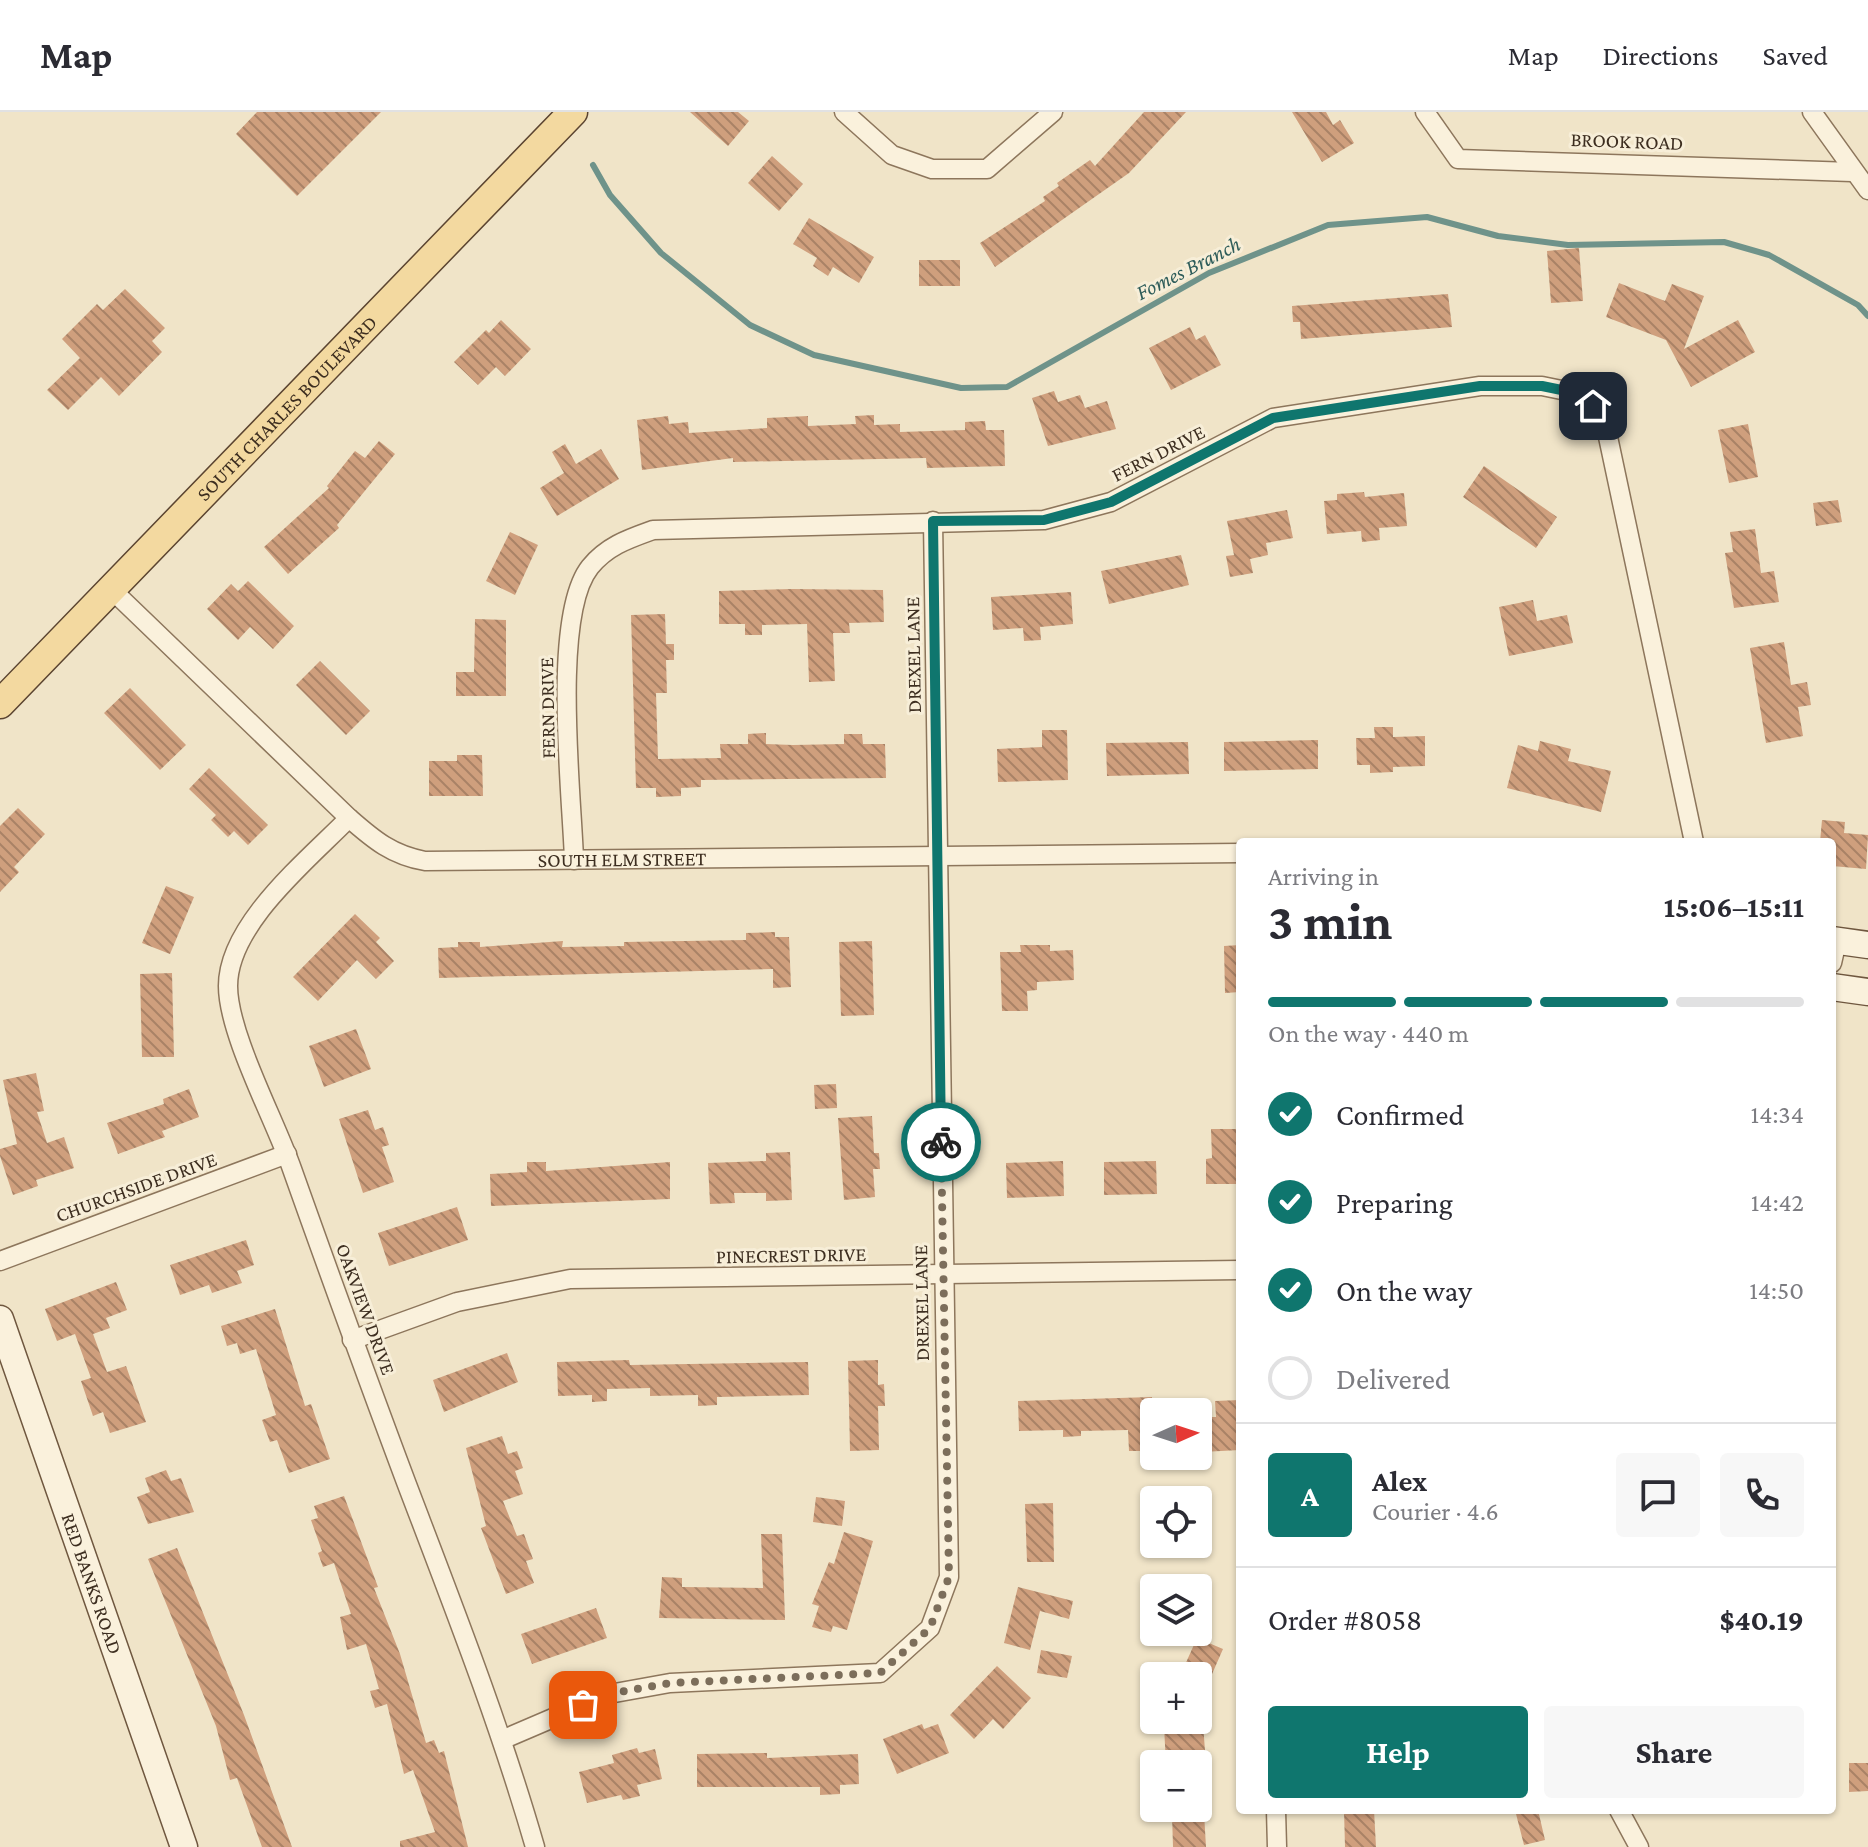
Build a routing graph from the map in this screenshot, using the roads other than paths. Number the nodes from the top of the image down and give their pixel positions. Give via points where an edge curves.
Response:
1 (573, 112) edge
2 (844, 112) edge
3 (1053, 112) edge
4 (1425, 112) edge
5 (1812, 112) edge
6 (1852, 172) junction
7 (1868, 190) edge
8 (933, 521) junction
9 (111, 589) junction
10 (0, 704) edge
11 (349, 818) junction
12 (1693, 838) edge
13 (1236, 853) edge
14 (937, 856) junction
15 (574, 860) junction
16 (1868, 945) edge
17 (1836, 948) edge
18 (1836, 988) edge
19 (1868, 992) edge
20 (287, 1154) junction
21 (0, 1261) edge
22 (1236, 1270) edge
23 (942, 1275) junction
24 (0, 1319) edge
25 (352, 1340) junction
26 (504, 1739) junction
27 (1276, 1814) edge
28 (1621, 1814) edge
29 (184, 1847) edge
30 (535, 1847) edge
31 (1277, 1847) edge
32 (1639, 1847) edge

1 - 9 main road, SOUTH CHARLES BOULEVARD
2 - 3 street via 892,155 932,169 987,169
4 - 6 street, BROOK ROAD via 1458,159
5 - 6 street
6 - 7 street
8 - 12 street, FERN DRIVE via 1044,520 1111,502 1273,418 1480,386 1542,386 1581,394 1604,418
8 - 14 street, DREXEL LANE
8 - 15 street, FERN DRIVE via 653,530 615,543 589,569 574,609 567,651
9 - 10 main road, SOUTH CHARLES BOULEVARD
9 - 11 street, SOUTH ELM STREET
11 - 15 street, SOUTH ELM STREET via 382,847 414,859
11 - 20 street, OAKVIEW DRIVE via 268,900 233,953 228,986 232,1018
13 - 14 street, SOUTH ELM STREET
14 - 15 street, SOUTH ELM STREET
14 - 23 street, DREXEL LANE
16 - 17 street
18 - 19 street
20 - 21 street, CHURCHSIDE DRIVE
20 - 25 street, OAKVIEW DRIVE
22 - 23 street, PINECREST DRIVE
23 - 25 street, PINECREST DRIVE via 570,1279 457,1302
23 - 26 street, DREXEL LANE via 949,1577 930,1628 880,1673 670,1683 609,1694
24 - 29 street, RED BANKS ROAD
25 - 26 street, OAKVIEW DRIVE
26 - 30 street, OAKVIEW DRIVE
27 - 31 street
28 - 32 street

